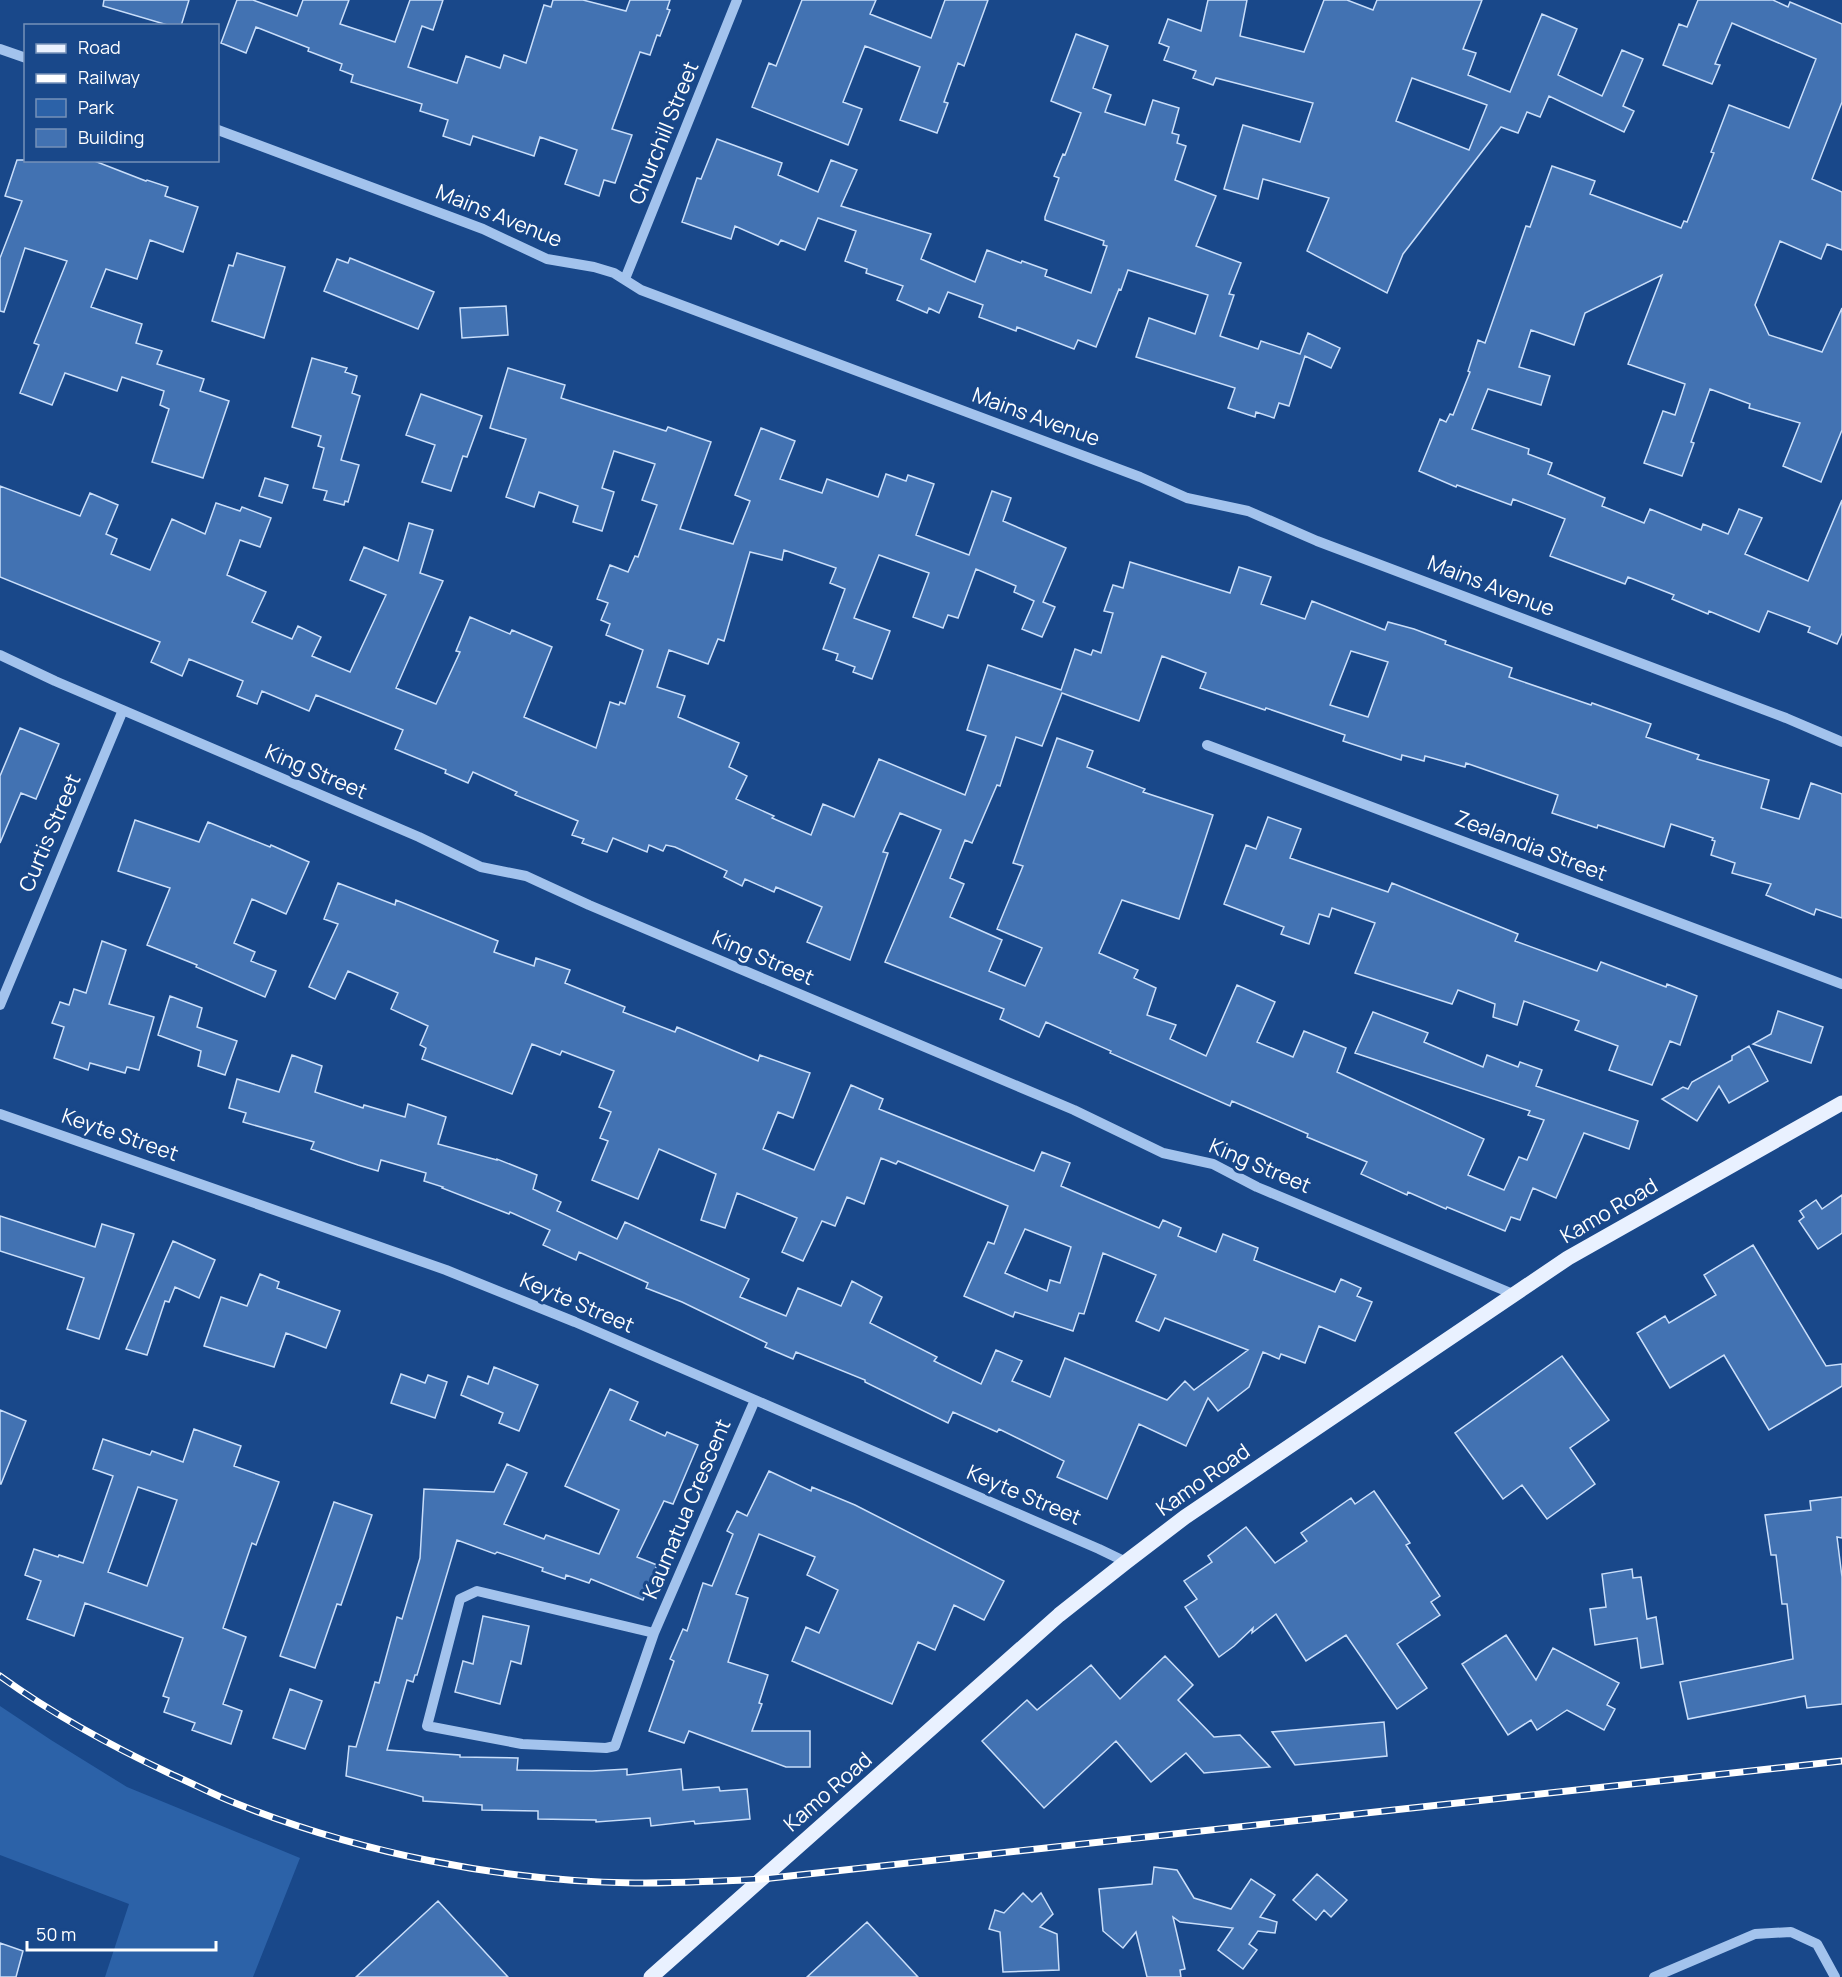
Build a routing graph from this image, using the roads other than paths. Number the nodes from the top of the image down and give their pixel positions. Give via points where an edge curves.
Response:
1 (738, 0) edge
2 (0, 49) edge
3 (24, 57) edge
4 (219, 130) edge
5 (625, 279) junction
6 (0, 655) edge
7 (123, 710) junction
8 (1842, 742) edge
9 (1207, 745) dead end
10 (1842, 984) edge
11 (0, 1005) edge
12 (1842, 1103) edge
13 (0, 1114) edge
14 (1513, 1294) junction
15 (755, 1400) junction
16 (1126, 1562) junction
17 (654, 1633) junction
18 (651, 1977) edge
19 (1654, 1977) edge
20 (1835, 1977) edge

1 - 5 street, Churchill Street
2 - 3 street
4 - 5 street, Mains Avenue via 483,229 547,259 594,267
5 - 8 street, Mains Avenue via 641,290 1187,498 1248,511
6 - 7 street, King Street
7 - 11 street, Curtis Street
7 - 14 street, King Street via 481,867 537,880 599,910 1074,1110 1163,1153 1213,1164 1257,1187
9 - 10 street, Zealandia Street
12 - 14 main road, Kamo Road via 1568,1258
13 - 15 street, Keyte Street via 446,1270
14 - 16 main road, Kamo Road via 1185,1517
15 - 16 street, Keyte Street
15 - 17 street, Kaumatua Crescent
16 - 18 main road, Kamo Road via 1059,1615
17 - 17 street, Kaumatua Crescent via 477,1591 460,1599 427,1726 522,1744 615,1746
19 - 20 street via 1755,1934 1791,1932 1817,1944

